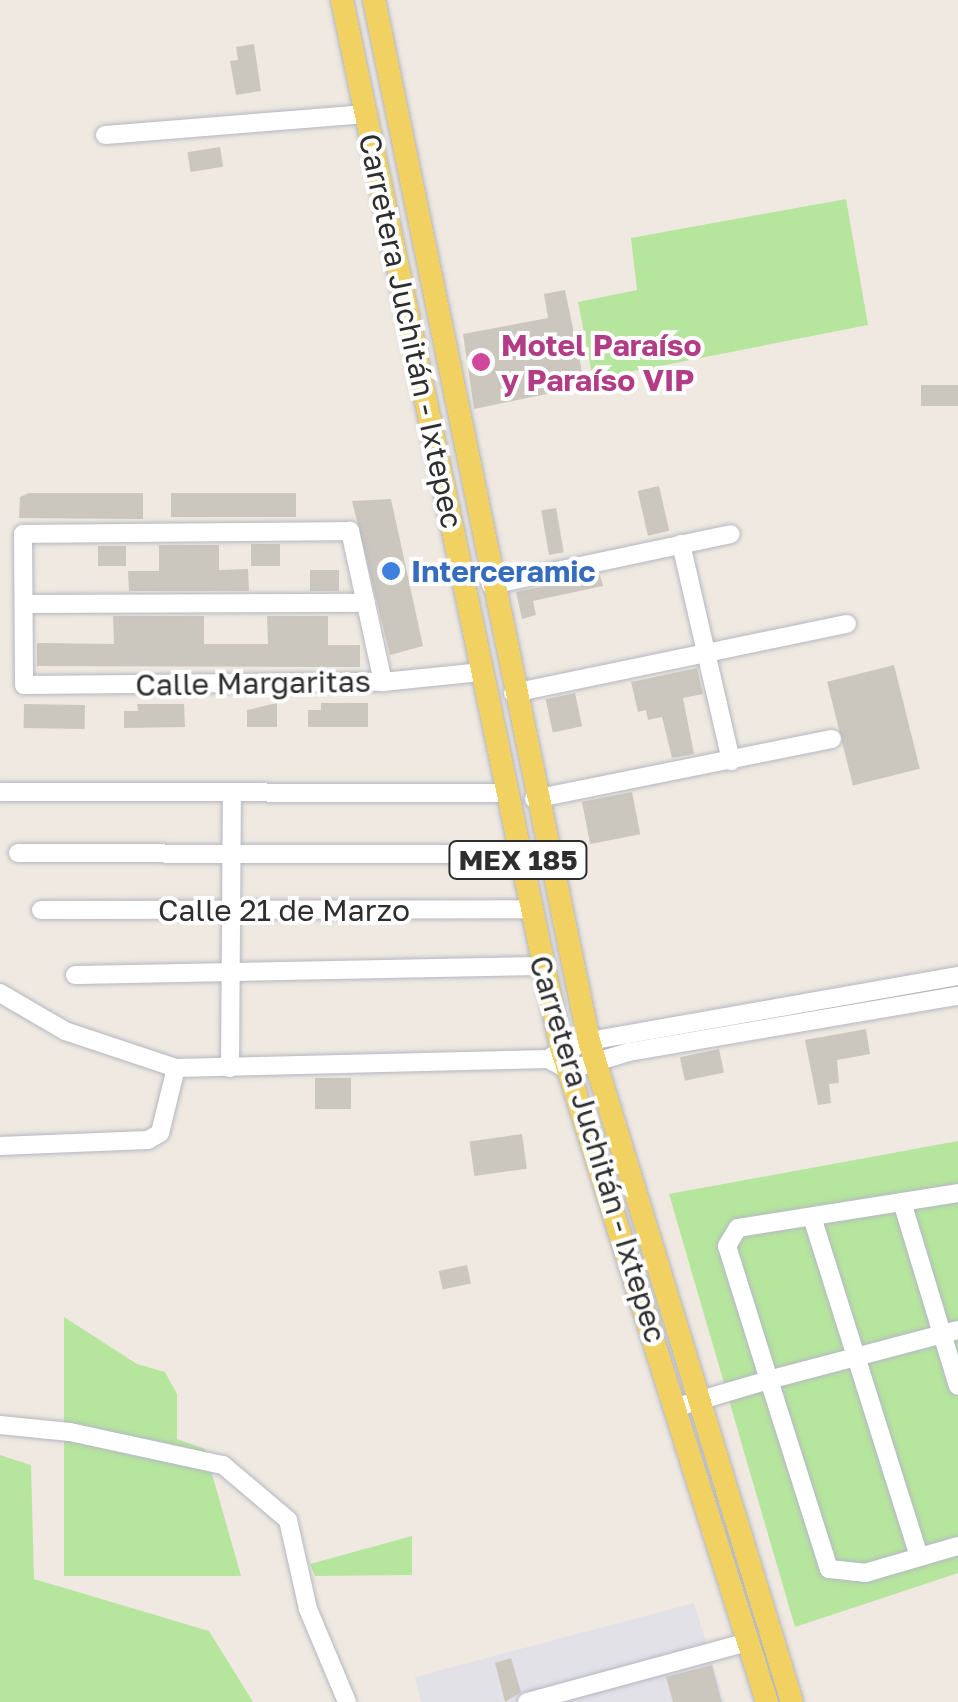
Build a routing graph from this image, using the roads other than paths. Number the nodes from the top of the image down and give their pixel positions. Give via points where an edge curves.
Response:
1 (342, 0) edge
2 (374, 0) edge
3 (366, 114) junction
4 (105, 135) dead end
5 (430, 278) junction
6 (403, 283) junction
7 (732, 534) dead end
8 (681, 544) junction
9 (491, 585) junction
10 (366, 603) junction
11 (25, 604) junction
12 (847, 624) dead end
13 (706, 653) junction
14 (482, 672) junction
15 (383, 682) junction
16 (513, 693) junction
17 (832, 739) dead end
18 (731, 761) junction
19 (0, 792) edge
20 (232, 792) junction
21 (506, 793) junction
22 (534, 799) junction
23 (231, 852) junction
24 (18, 853) dead end
25 (517, 855) junction
26 (528, 909) junction
27 (41, 910) dead end
28 (231, 910) junction
29 (542, 966) junction
30 (231, 972) junction
31 (75, 976) dead end
32 (958, 976) edge
33 (0, 993) edge
34 (958, 996) edge
35 (592, 1052) junction
36 (559, 1059) junction
37 (176, 1068) junction
38 (230, 1068) junction
39 (0, 1146) edge
40 (958, 1193) edge
41 (902, 1202) junction
42 (812, 1217) junction
43 (950, 1332) edge
44 (858, 1354) junction
45 (768, 1380) junction
46 (958, 1386) edge
47 (687, 1404) junction
48 (0, 1425) edge
49 (958, 1546) edge
50 (919, 1557) junction
51 (748, 1642) junction
52 (347, 1702) edge
53 (527, 1702) edge
54 (767, 1702) edge
55 (792, 1702) edge

1 - 3 main road, Carretera Juchitán - Ixtepec / MEX 185
2 - 5 main road, Carretera Juchitán - Ixtepec / MEX 185
3 - 4 street
3 - 6 main road, Carretera Juchitán - Ixtepec / MEX 185
5 - 6 main road
5 - 9 main road, Carretera Juchitán - Ixtepec / MEX 185
6 - 14 main road, Carretera Juchitán - Ixtepec / MEX 185
7 - 8 street
8 - 9 street
8 - 13 street
9 - 16 main road, Carretera Juchitán - Ixtepec / MEX 185
10 - 11 street
10 - 11 street via 350,530 23,534
10 - 15 street
11 - 15 street, Calle Margaritas via 24,685
12 - 13 street
13 - 16 street
13 - 18 street
14 - 15 street, Calle Margaritas
14 - 21 main road, Carretera Juchitán - Ixtepec / MEX 185
16 - 22 main road, Carretera Juchitán - Ixtepec / MEX 185
17 - 18 street
18 - 22 street
19 - 20 street
20 - 21 street
20 - 23 street
21 - 25 main road, Carretera Juchitán - Ixtepec / MEX 185
22 - 35 main road, Carretera Juchitán - Ixtepec / MEX 185
23 - 24 street
23 - 25 street
23 - 28 street
25 - 26 main road, Carretera Juchitán - Ixtepec / MEX 185
26 - 28 street, Calle 21 de Marzo
26 - 29 main road, Carretera Juchitán - Ixtepec / MEX 185
27 - 28 street, Calle 21 de Marzo
28 - 30 street
29 - 30 street
29 - 36 main road, Carretera Juchitán - Ixtepec / MEX 185
30 - 31 street
30 - 38 street
32 - 35 street
33 - 37 street via 64,1030
34 - 35 street
35 - 36 street
35 - 47 main road, Carretera Juchitán - Ixtepec / MEX 185
36 - 38 street
36 - 47 main road, Carretera Juchitán - Ixtepec / MEX 185
37 - 38 street
37 - 39 street via 160,1133 148,1140
40 - 41 street
41 - 42 street
41 - 43 street
42 - 44 street
42 - 45 street via 738,1228 728,1246
43 - 44 street
43 - 46 street
44 - 45 street
44 - 50 street
45 - 47 street
45 - 50 street via 830,1570 865,1573
47 - 51 main road, Carretera Juchitán - Ixtepec / MEX 185
47 - 55 main road, Carretera Juchitán - Ixtepec / MEX 185
48 - 52 street via 70,1432 223,1465 288,1520 308,1609
49 - 50 street
51 - 53 street
51 - 54 main road, Carretera Juchitán - Ixtepec / MEX 185

